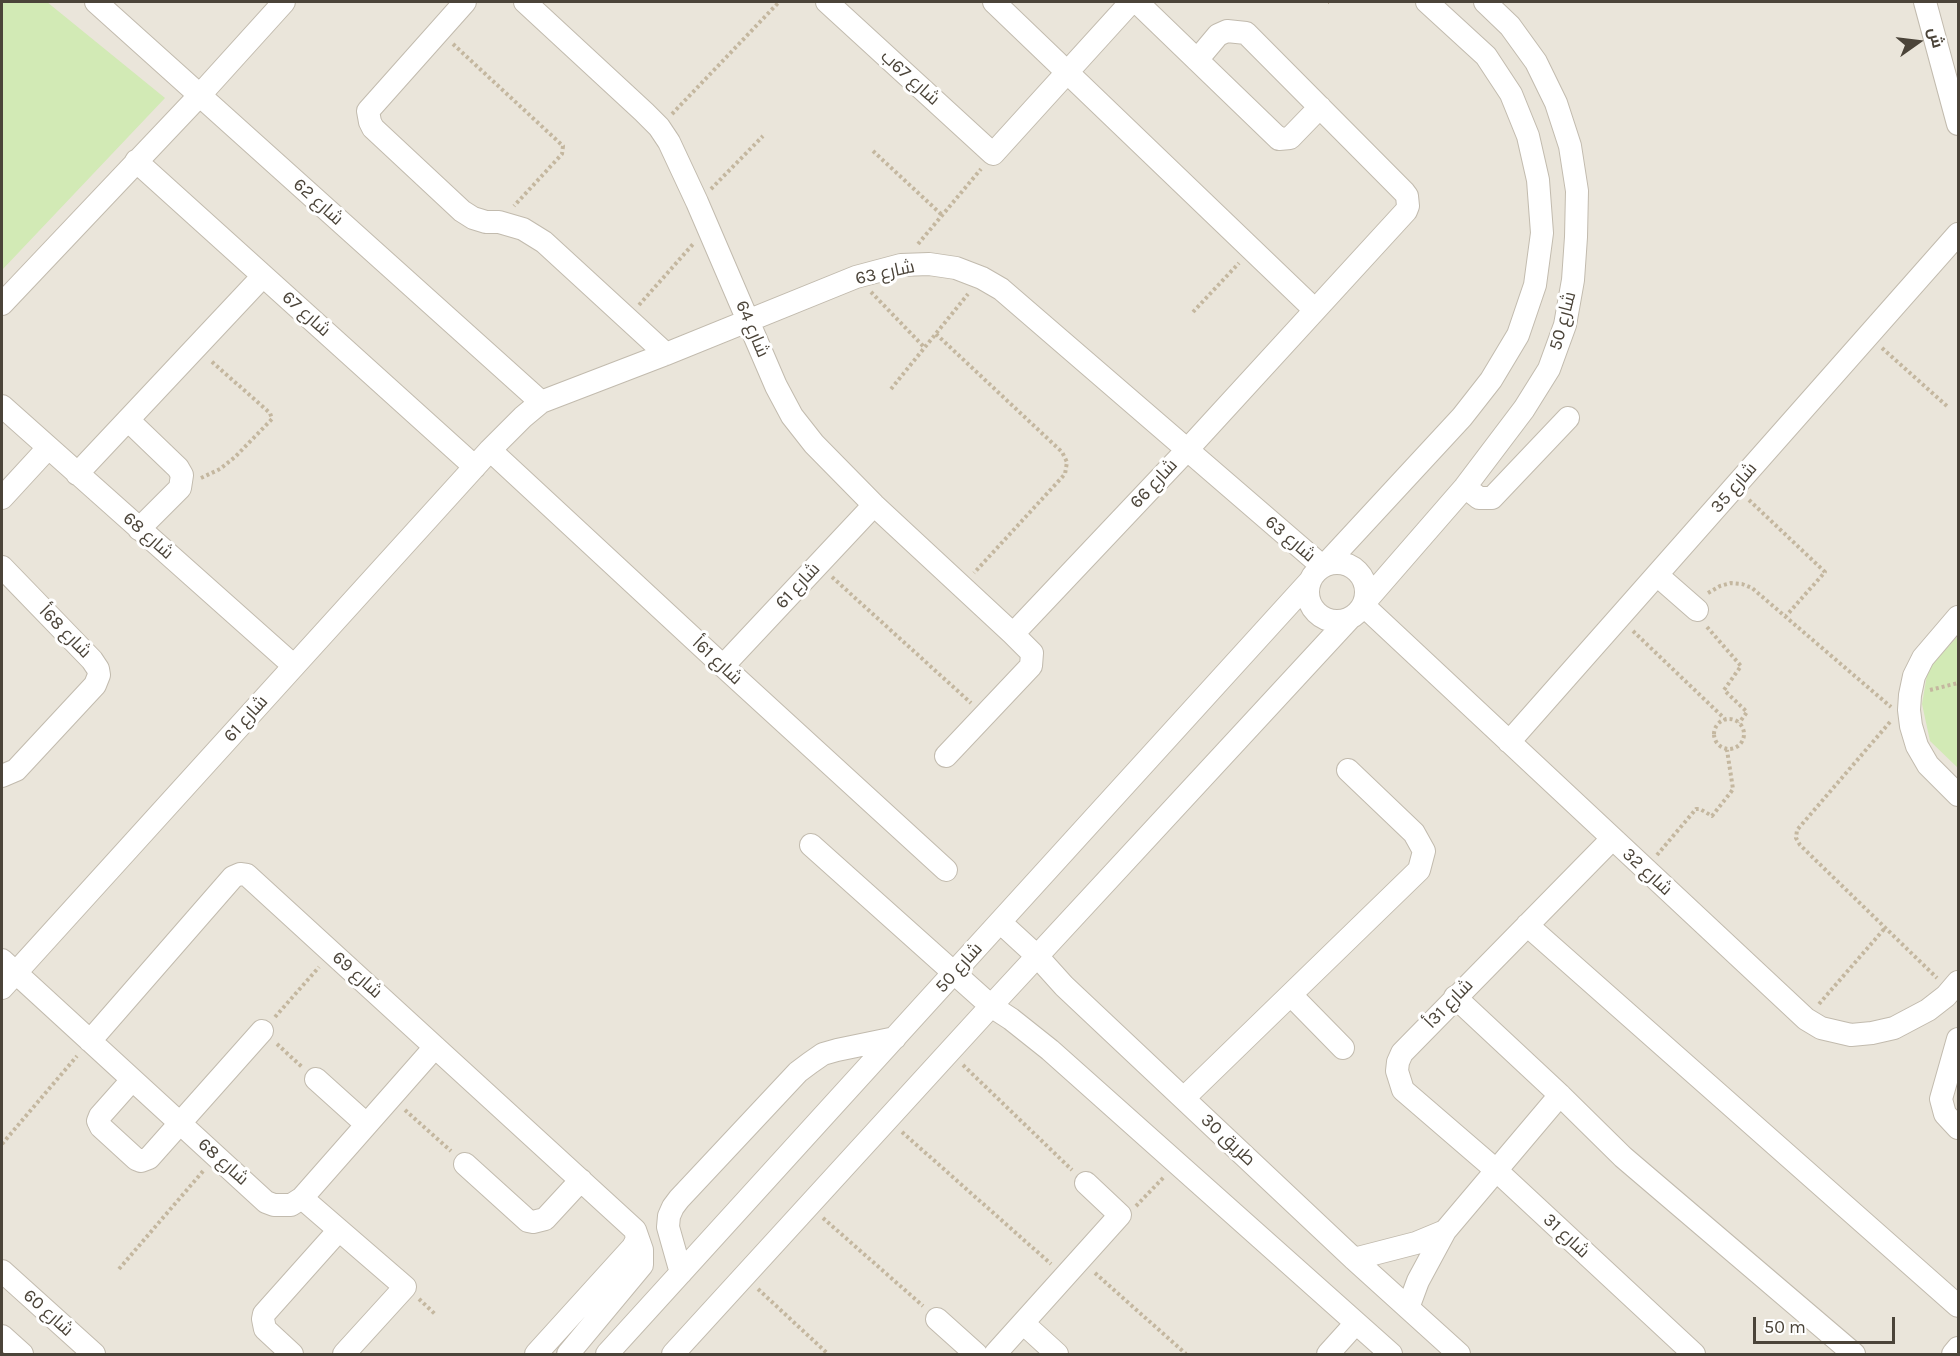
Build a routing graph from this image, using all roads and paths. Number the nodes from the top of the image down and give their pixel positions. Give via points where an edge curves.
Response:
1 (96, 2) edge
2 (284, 2) edge
3 (465, 2) edge
4 (525, 2) edge
5 (779, 2) edge
6 (827, 2) edge
7 (994, 2) edge
8 (1131, 2) edge
9 (1137, 2) edge
10 (1427, 2) edge
11 (1485, 2) edge
12 (1925, 2) edge
13 (439, 31) junction
14 (1197, 60) junction
15 (1067, 71) junction
16 (199, 96) junction
17 (1320, 107) junction
18 (1959, 124) edge
19 (659, 127) junction
20 (763, 136) dead end
21 (873, 151) dead end
22 (993, 154) junction
23 (136, 161) junction
24 (697, 202) junction
25 (942, 215) junction
26 (499, 222) junction
27 (708, 227) junction
28 (1959, 234) edge
29 (1252, 250) junction
30 (901, 265) junction
31 (263, 276) junction
32 (856, 277) junction
33 (982, 278) junction
34 (2, 303) edge
35 (1315, 310) junction
36 (1193, 312) dead end
37 (626, 318) junction
38 (748, 321) junction
39 (936, 334) junction
40 (1869, 336) junction
41 (196, 348) junction
42 (925, 348) junction
43 (666, 354) junction
44 (891, 389) dead end
45 (541, 402) junction
46 (2, 406) edge
47 (1948, 408) dead end
48 (1568, 418) dead end
49 (128, 420) junction
50 (48, 448) junction
51 (490, 450) junction
52 (1187, 450) junction
53 (475, 467) junction
54 (77, 474) junction
55 (183, 480) junction
56 (1465, 487) junction
57 (1735, 487) junction
58 (2, 498) edge
59 (874, 505) junction
60 (139, 529) junction
61 (818, 564) junction
62 (2, 567) edge
63 (1319, 571) junction
64 (1657, 575) junction
65 (962, 586) junction
66 (1360, 608) junction
67 (1697, 610) junction
68 (1785, 616) junction
69 (1959, 617) edge
70 (1619, 618) junction
71 (1013, 634) junction
72 (294, 666) junction
73 (723, 666) junction
74 (985, 715) junction
75 (1725, 719) junction
76 (1904, 719) junction
77 (1739, 723) junction
78 (1509, 742) junction
79 (1727, 750) junction
80 (946, 756) dead end
81 (1348, 770) dead end
82 (2, 776) edge
83 (1959, 795) edge
84 (1612, 839) junction
85 (811, 845) dead end
86 (1644, 869) junction
87 (946, 870) dead end
88 (1000, 922) junction
89 (1527, 925) junction
90 (1885, 928) junction
91 (332, 953) junction
92 (1037, 956) junction
93 (6, 974) edge
94 (953, 974) junction
95 (1290, 994) junction
96 (1953, 995) edge
97 (1455, 998) junction
98 (990, 1006) junction
99 (1806, 1019) junction
100 (262, 1031) junction
101 (894, 1038) junction
102 (1959, 1039) edge
103 (90, 1041) junction
104 (435, 1047) junction
105 (1344, 1048) dead end
106 (949, 1052) junction
107 (316, 1079) joint
108 (132, 1080) junction
109 (1560, 1095) junction
110 (390, 1097) junction
111 (1184, 1098) junction
112 (888, 1119) junction
113 (180, 1123) junction
114 (366, 1124) junction
115 (1959, 1128) edge
116 (2, 1144) edge
117 (216, 1156) junction
118 (1177, 1163) junction
119 (465, 1164) joint
120 (1497, 1171) junction
121 (581, 1180) junction
122 (1086, 1183) joint
123 (302, 1198) junction
124 (809, 1205) junction
125 (1120, 1215) junction
126 (339, 1230) junction
127 (1445, 1232) junction
128 (636, 1234) junction
129 (1354, 1259) junction
130 (1072, 1268) junction
131 (119, 1269) dead end
132 (2, 1270) edge
133 (681, 1273) junction
134 (744, 1277) junction
135 (1959, 1306) edge
136 (1408, 1308) junction
137 (937, 1319) joint
138 (1023, 1323) junction
139 (1356, 1323) junction
140 (2, 1336) edge
141 (1959, 1348) edge
142 (22, 1354) edge
143 (94, 1354) edge
144 (292, 1354) edge
145 (344, 1354) edge
146 (536, 1354) edge
147 (568, 1354) edge
148 (607, 1354) edge
149 (673, 1354) edge
150 (828, 1354) edge
151 (976, 1354) edge
152 (995, 1354) edge
153 (1057, 1354) edge
154 (1186, 1354) edge
155 (1328, 1354) edge
156 (1391, 1354) edge
157 (1459, 1354) edge
158 (1694, 1354) edge
159 (1854, 1354) edge
160 (1953, 1354) edge

1 - 16 street, شارع 62
2 - 16 street
3 - 13 street
4 - 19 street, شارع 64
5 - 19 path
6 - 22 street, شارع 67ب
7 - 15 street
8 - 15 street
9 - 14 street
10 - 63 street, شارع 50 via 1486,56 1511,94 1528,136 1538,180 1542,233 1536,285 1518,335 1491,380 1462,417
11 - 56 street, شارع 50 via 1510,26 1536,62 1557,103 1577,191 1576,237 1565,325 1549,369
12 - 18 street
13 - 26 path via 562,146 562,154
13 - 26 street via 372,106 368,117 373,128 462,211 486,222
14 - 17 street via 1218,35 1227,31 1246,33
14 - 17 street via 1279,139 1290,138
15 - 22 street
15 - 29 street
16 - 23 street
16 - 45 street, شارع 62
17 - 35 street, شارع 66 via 1404,192 1408,201 1406,211
19 - 24 street, شارع 64
20 - 24 path
21 - 25 path
22 - 25 path
23 - 31 street, شارع 67
23 - 34 street
24 - 27 street, شارع 64
25 - 30 path
26 - 37 street via 523,229 544,242
27 - 37 path
27 - 38 street, شارع 64
28 - 40 street, شارع 35
29 - 35 street
29 - 36 path
30 - 32 street, شارع 63
30 - 33 street, شارع 63 via 956,268
31 - 41 street
31 - 53 street, شارع 67
32 - 38 street, شارع 63
32 - 42 path
33 - 39 path
33 - 52 street, شارع 63 via 1000,289
35 - 52 street, شارع 66
37 - 43 street
38 - 43 street, شارع 63
38 - 59 street, شارع 64 via 792,416
39 - 42 path
39 - 65 path via 1062,452 1067,462 1065,474
40 - 47 path
40 - 57 street, شارع 35
41 - 49 street
41 - 55 path via 270,413 272,419 220,469 202,478
42 - 44 path
43 - 45 street, شارع 63
45 - 51 street, شارع 63
46 - 50 street, شارع 68
48 - 56 street via 1492,498 1479,498
49 - 54 street
49 - 55 street via 178,468
50 - 54 street, شارع 68
50 - 58 street
51 - 53 street, شارع 61
51 - 73 street, شارع 61أ
52 - 63 street, شارع 63
52 - 71 street, شارع 66
53 - 72 street, شارع 61
54 - 60 street, شارع 68
55 - 60 street via 180,488
56 - 66 street, شارع 50
57 - 64 street, شارع 35
57 - 68 path via 1825,572
59 - 61 street, شارع 61
59 - 65 street, شارع 64
60 - 72 street, شارع 68
61 - 73 street, شارع 61
61 - 74 path
62 - 82 street, شارع 68أ via 92,660 99,675 95,685 16,770
63 - 66 street via 1342,562 1357,570 1366,584
63 - 66 street via 1309,599 1318,614 1333,621
63 - 88 street, شارع 50
64 - 67 street
64 - 70 street, شارع 35
65 - 71 street, شارع 64
66 - 78 street, شارع 32
66 - 92 street, شارع 50
67 - 68 path via 1710,591 1731,583 1752,588
67 - 77 path via 1741,666 1724,690 1746,710
68 - 76 path
69 - 76 street via 1923,658 1914,676
70 - 75 path
70 - 78 street, شارع 35
71 - 74 street via 1030,650 1033,662
72 - 93 street, شارع 61
73 - 87 street, شارع 61أ
74 - 80 street
75 - 77 path
75 - 79 path via 1716,726 1714,738
76 - 83 street via 1928,765
76 - 90 path via 1796,834 1800,845
77 - 79 path via 1744,731 1742,742
78 - 84 street, شارع 32
79 - 86 path via 1731,792 1712,816 1696,809
81 - 95 street via 1414,833 1424,851 1419,870
84 - 86 street, شارع 32
84 - 89 street, شارع 31أ
85 - 94 street
86 - 99 street, شارع 32
88 - 92 street, طريق 30
88 - 94 street, شارع 50
89 - 97 street, شارع 31أ
89 - 135 street
90 - 96 path
90 - 99 path
91 - 100 path
91 - 103 street, شارع 69 via 250,877 240,874 233,877
91 - 104 street, شارع 69
92 - 98 street, شارع 50
92 - 111 street, طريق 30
93 - 103 street, شارع 68
94 - 98 street
94 - 101 street, شارع 50
95 - 105 street
95 - 111 street
96 - 99 street, شارع 32 via 1894,1028 1872,1034 1851,1035 1821,1028
97 - 109 street
97 - 120 street, شارع 31أ via 1402,1053 1397,1071 1399,1081 1404,1090
98 - 106 street, شارع 50
98 - 118 street via 1044,1044
100 - 107 path
100 - 113 street
101 - 133 street, شارع 50
101 - 133 street via 823,1054 810,1063 679,1199 669,1216 668,1227
102 - 115 street via 1941,1100 1945,1114
103 - 108 street, شارع 68
103 - 116 path
104 - 110 street
104 - 121 street, شارع 69
106 - 112 street, شارع 50
106 - 122 path
107 - 114 street
108 - 113 street, شارع 68
108 - 113 street via 98,1121 136,1159 147,1160
109 - 120 street
109 - 159 street via 1623,1157
110 - 114 street
110 - 119 path
111 - 129 street, طريق 30
112 - 124 street, شارع 50
112 - 130 path
113 - 117 street, شارع 68
114 - 123 street
117 - 123 street, شارع 68 via 266,1202 282,1206
117 - 131 path
118 - 125 path via 1144,1200
118 - 139 street
119 - 121 street via 532,1222 545,1219
120 - 127 street
120 - 158 street, شارع 31
121 - 128 street, شارع 69
122 - 125 street
123 - 126 street
124 - 134 street, شارع 50
124 - 137 path
125 - 130 street
126 - 144 street via 264,1314 265,1329
126 - 145 street via 405,1287
127 - 129 street
127 - 136 street
128 - 146 street via 633,1246
128 - 147 street via 642,1265
129 - 136 street, طريق 30
130 - 138 street
130 - 154 path
132 - 143 street, شارع 60
133 - 148 street, شارع 50
134 - 149 street, شارع 50
134 - 150 path
136 - 157 street, طريق 30
137 - 151 street
138 - 152 street
138 - 153 street
139 - 155 street
139 - 156 street
140 - 142 street
141 - 160 street

